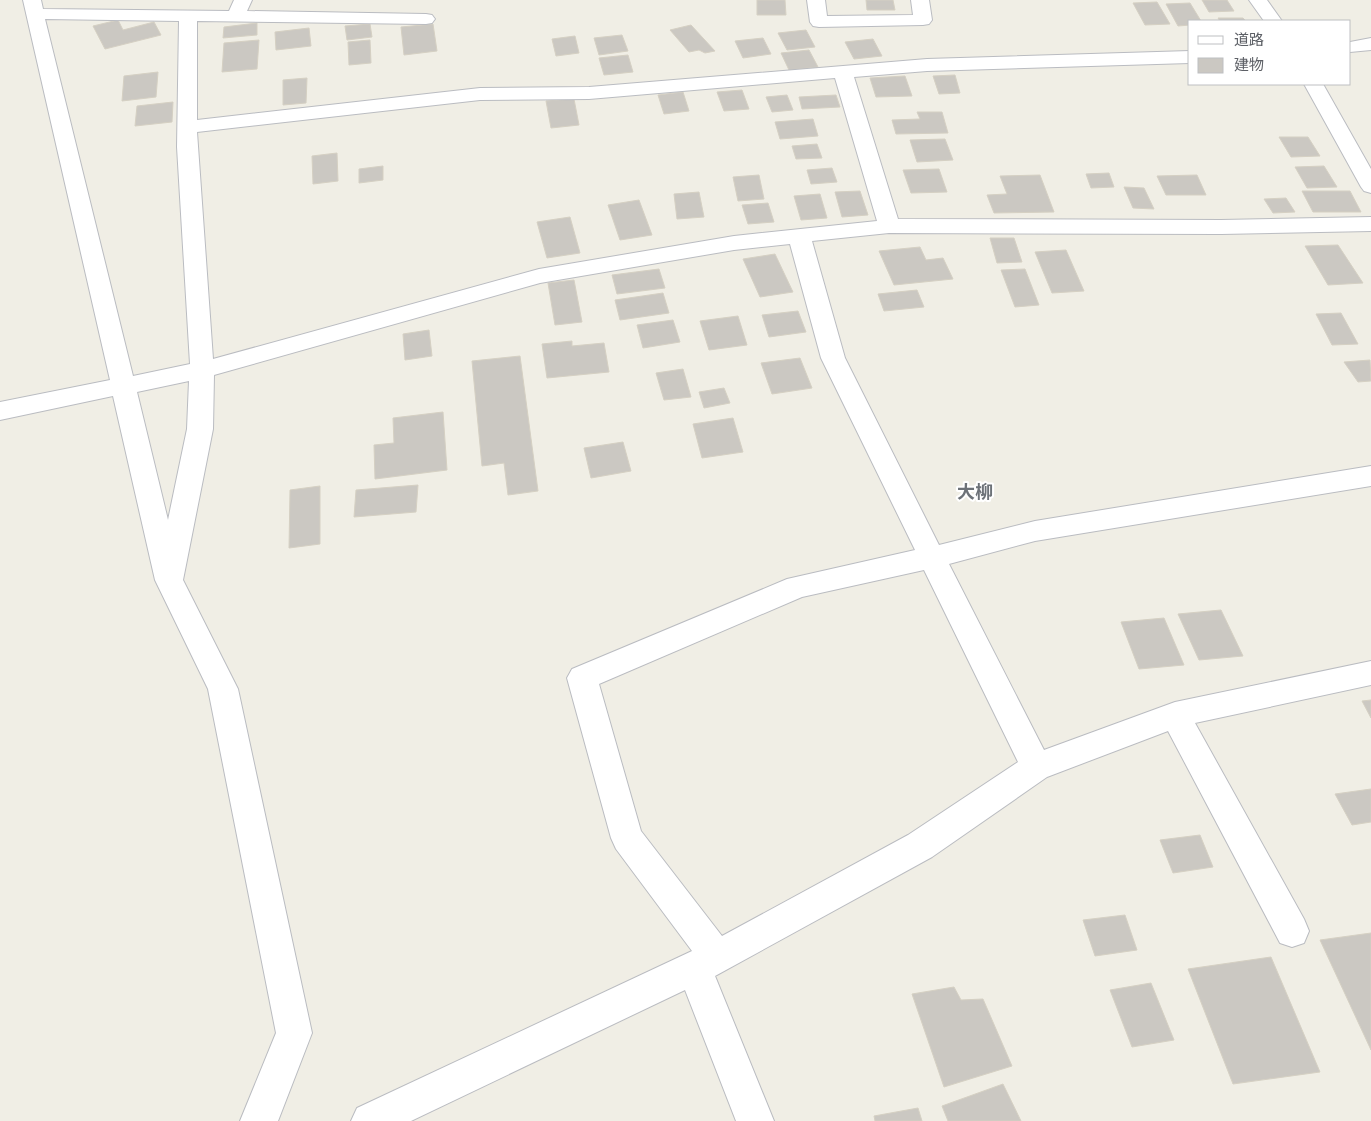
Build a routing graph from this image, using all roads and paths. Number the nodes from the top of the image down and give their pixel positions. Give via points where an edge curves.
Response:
1 (816, 0) edge
2 (920, 0) edge
3 (1258, 0) edge
4 (33, 7) edge
5 (240, 8) edge
6 (188, 14) junction
7 (426, 20) dead end
8 (1272, 20) edge
9 (1371, 44) edge
10 (1351, 47) edge
11 (1188, 57) edge
12 (843, 73) junction
13 (1314, 85) edge
14 (187, 127) junction
15 (1371, 187) edge
16 (1371, 224) edge
17 (888, 226) junction
18 (800, 235) junction
19 (202, 370) junction
20 (123, 386) junction
21 (0, 411) edge
22 (1371, 476) edge
23 (933, 557) junction
24 (169, 580) junction
25 (1371, 673) edge
26 (1176, 715) junction
27 (1036, 767) junction
28 (1292, 931) dead end
29 (705, 962) junction
30 (259, 1121) edge
31 (370, 1121) edge
32 (754, 1121) edge

1 - 2 street via 819,22 923,20
3 - 8 street
4 - 6 street
4 - 20 street
5 - 6 street
5 - 7 street
6 - 14 street
9 - 10 street
11 - 12 street via 927,66
12 - 14 street via 589,93 480,94
12 - 17 street
13 - 15 street
14 - 19 street
16 - 17 street via 1221,228
17 - 18 street
18 - 19 street via 539,276
18 - 23 street via 833,358
19 - 20 street
19 - 24 street via 200,429
20 - 21 street
20 - 24 street
22 - 23 street via 1035,531
23 - 27 street
23 - 29 street via 797,587 582,678 627,838
24 - 30 street via 223,689 294,1033
25 - 26 street
26 - 27 street
26 - 28 street
27 - 29 street via 920,846
29 - 31 street
29 - 32 street

